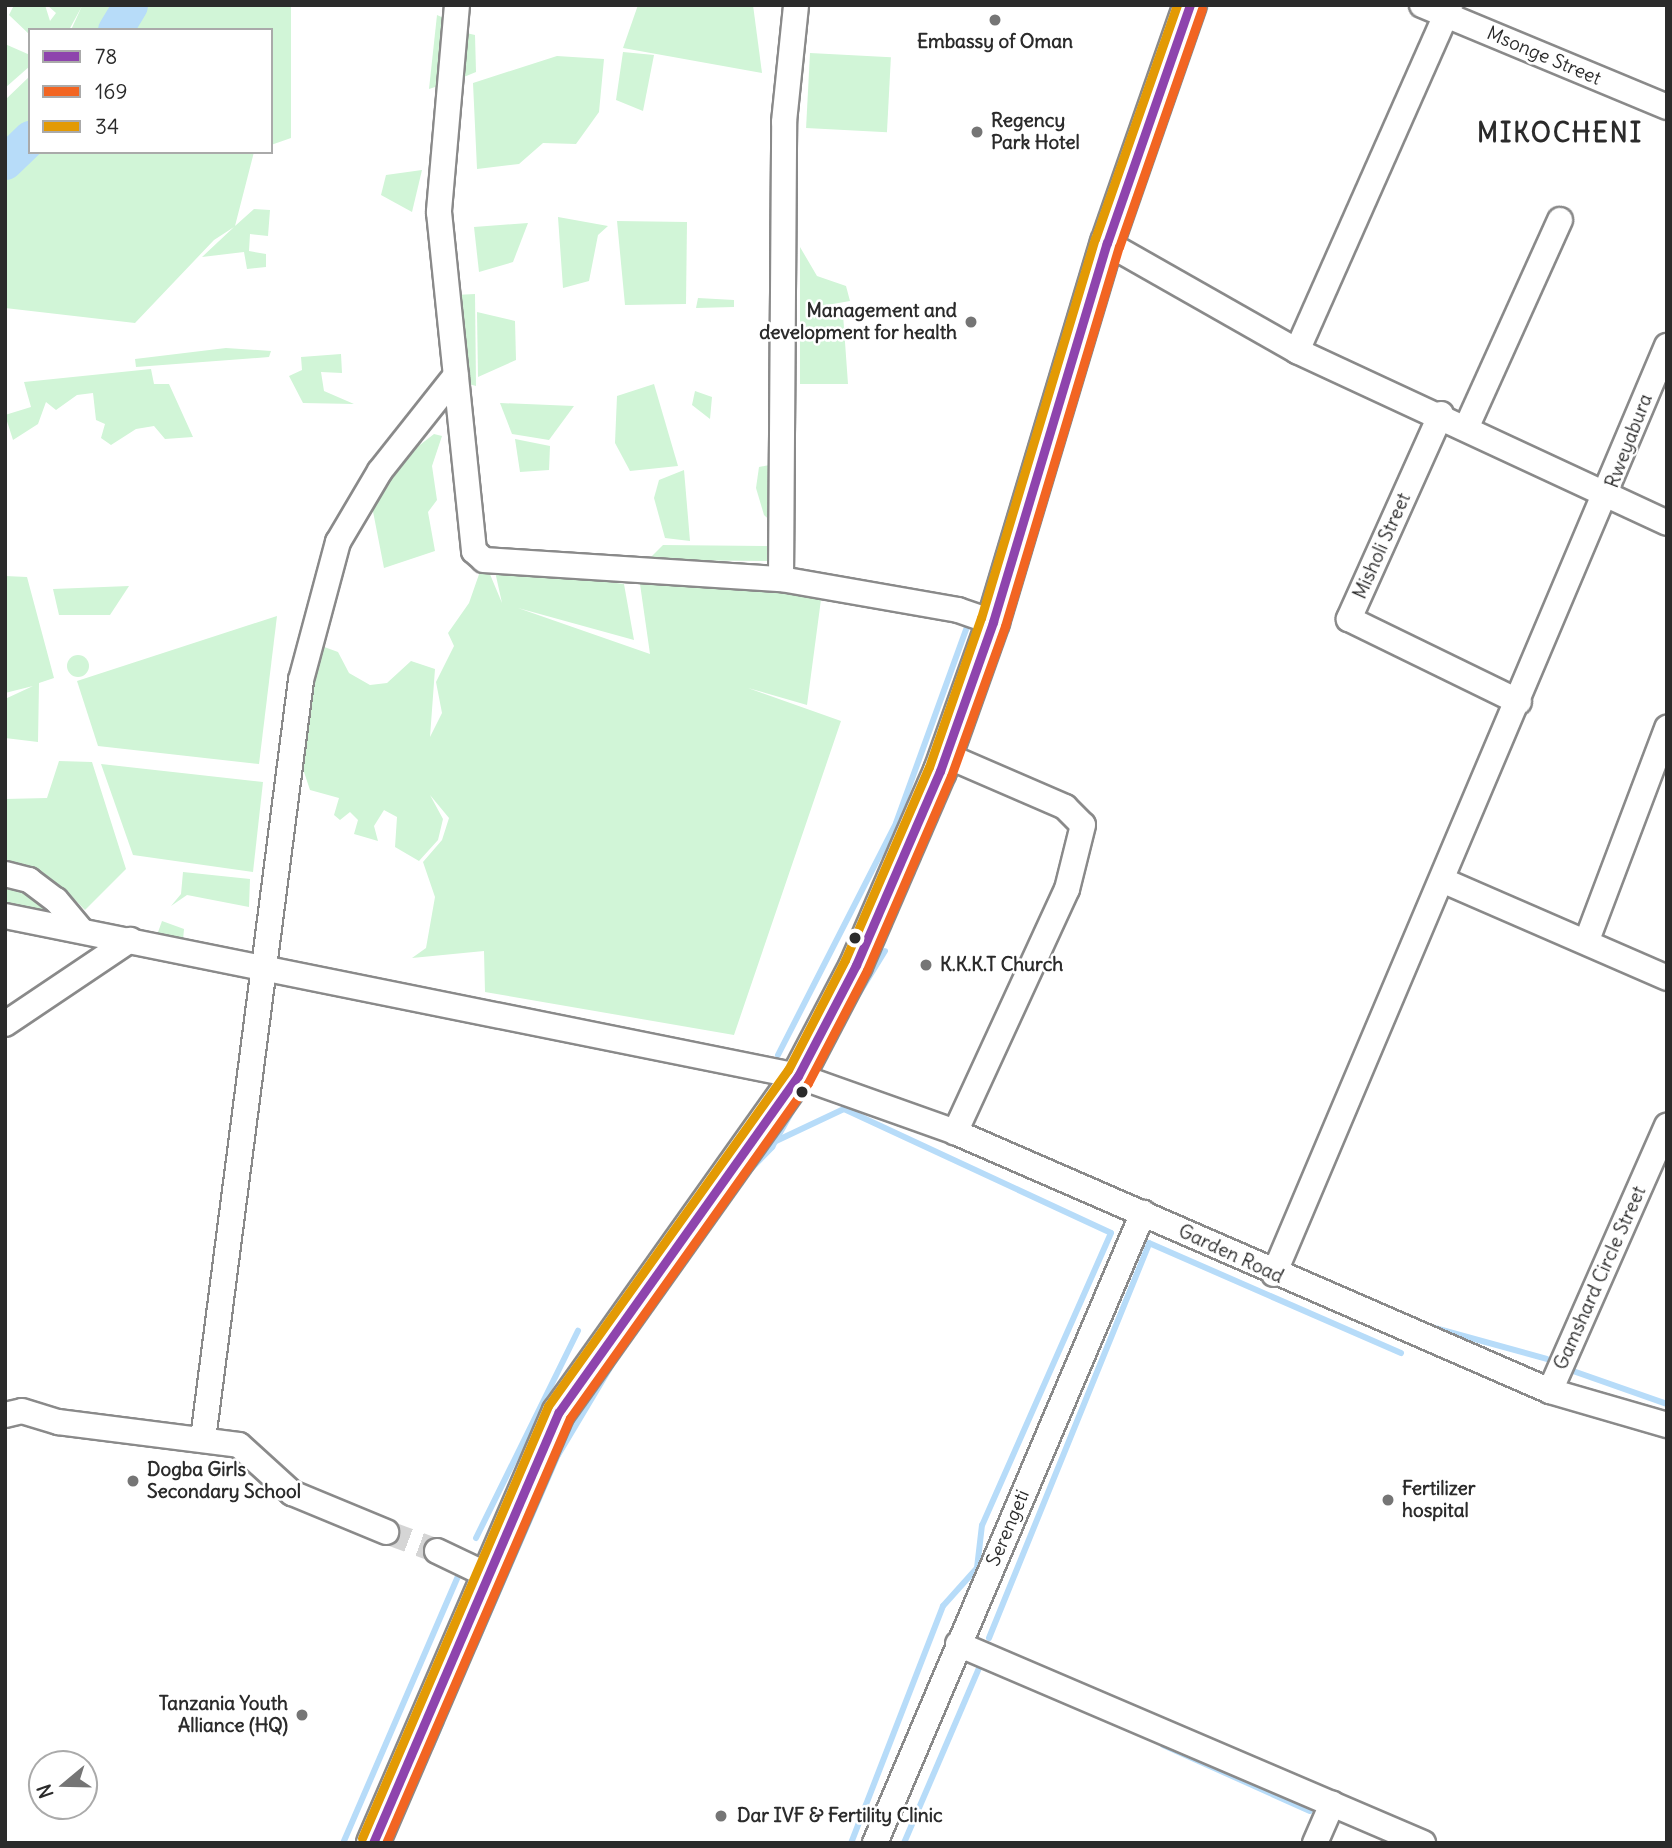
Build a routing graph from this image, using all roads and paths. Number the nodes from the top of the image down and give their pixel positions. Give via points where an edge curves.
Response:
1 (457, 5) edge
2 (796, 5) edge
3 (1190, 5) edge
4 (1422, 5) edge
5 (1448, 10) edge
6 (1667, 107) edge
7 (1560, 220) dead end
8 (1107, 243) junction
9 (1297, 351) junction
10 (1665, 354) edge
11 (456, 375) junction
12 (1441, 414) junction
13 (1467, 426) junction
14 (1607, 498) junction
15 (1667, 523) edge
16 (781, 579) junction
17 (993, 622) junction
18 (1518, 702) junction
19 (1667, 728) edge
20 (945, 755) junction
21 (5, 874) edge
22 (1441, 880) junction
23 (5, 916) edge
24 (80, 930) junction
25 (130, 940) junction
26 (1587, 940) junction
27 (265, 965) junction
28 (1667, 978) edge
29 (5, 1024) edge
30 (798, 1076) junction
31 (1667, 1126) edge
32 (955, 1132) junction
33 (1143, 1213) junction
34 (1274, 1274) junction
35 (1550, 1391) junction
36 (5, 1415) edge
37 (1667, 1425) edge
38 (203, 1439) junction
39 (386, 1532) tunnel mouth
40 (437, 1550) tunnel mouth
41 (485, 1574) junction
42 (958, 1644) junction
43 (1332, 1804) junction
44 (373, 1843) edge
45 (876, 1843) edge
46 (1315, 1843) edge
47 (1423, 1843) edge

1 - 11 street via 439,212
2 - 16 street via 784,122
3 - 8 main road
4 - 5 street, Msonge Street
5 - 6 street, Msonge Street
5 - 9 street
7 - 13 street
8 - 9 street
8 - 17 main road
9 - 12 street
10 - 14 street, Rweyabura
11 - 16 street via 468,532 484,560
11 - 27 street via 380,471 338,542 301,680
12 - 13 street
12 - 18 street, Misholi Street via 1349,619
13 - 14 street
14 - 15 street
14 - 18 street, Rweyabura
16 - 17 street via 958,610
17 - 20 main road
18 - 22 street, Rweyabura
19 - 26 street
20 - 30 main road via 856,965
20 - 32 street via 1065,807 1083,825 1067,889
21 - 24 street via 29,880 56,900
22 - 26 street
22 - 34 street, Rweyabura
23 - 24 street, Garden Road
24 - 25 street, Garden Road
25 - 27 street, Garden Road
25 - 29 street
26 - 28 street
27 - 30 street, Garden Road
27 - 38 street
30 - 32 street, Garden Road
30 - 41 main road via 559,1412
31 - 35 street, Gamshard Circle Street
32 - 33 street, Garden Road
33 - 34 street, Garden Road
33 - 42 street, Serengeti
34 - 35 street, Garden Road
35 - 37 street, Garden Road
36 - 38 street via 22,1411 58,1422
38 - 39 street via 248,1449 292,1493
40 - 41 street
41 - 44 main road
42 - 43 street
42 - 45 street, Serengeti
43 - 46 street
43 - 47 street

